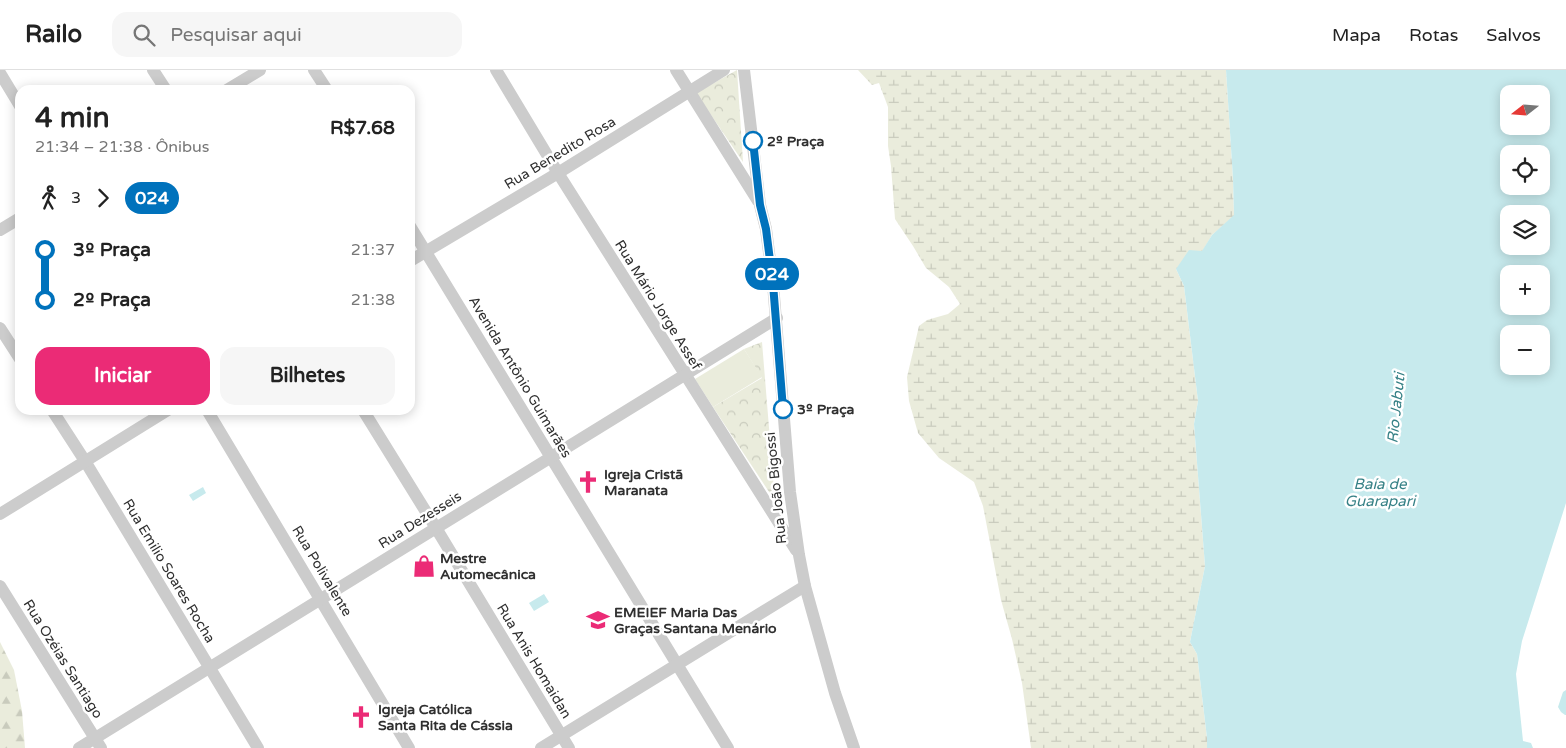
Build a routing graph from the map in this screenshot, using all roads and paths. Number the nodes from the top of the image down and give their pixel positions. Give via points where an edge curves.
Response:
1 (153, 70) edge
2 (260, 70) edge
3 (314, 70) edge
4 (496, 70) edge
5 (676, 70) edge
6 (724, 70) edge
7 (744, 70) edge
8 (0, 73) edge
9 (163, 85) edge
10 (235, 85) edge
11 (324, 85) edge
12 (689, 91) junction
13 (15, 98) edge
14 (558, 173) junction
15 (760, 205) junction
16 (15, 221) edge
17 (0, 230) edge
18 (415, 234) edge
19 (426, 252) junction
20 (415, 258) edge
21 (777, 318) junction
22 (0, 328) edge
23 (15, 351) edge
24 (684, 375) junction
25 (55, 415) edge
26 (160, 415) edge
27 (210, 415) edge
28 (366, 415) edge
29 (551, 456) junction
30 (85, 461) junction
31 (0, 514) edge
32 (436, 528) junction
33 (799, 555) junction
34 (0, 586) edge
35 (805, 586) junction
36 (321, 599) junction
37 (678, 664) junction
38 (209, 668) junction
39 (561, 736) junction
40 (98, 743) edge
41 (79, 748) edge
42 (258, 748) edge
43 (410, 748) edge
44 (541, 748) edge
45 (569, 748) edge
46 (728, 748) edge
47 (854, 748) edge

1 - 9 street
2 - 10 street
3 - 11 street
4 - 14 street, Rua Mário Jorge Assef
5 - 12 street
6 - 12 street, Rua Benedito Rosa
7 - 15 street, Rua João Bigossi
8 - 13 street
12 - 14 street, Rua Benedito Rosa
12 - 15 street
14 - 19 street, Rua Benedito Rosa
14 - 24 street, Rua Mário Jorge Assef
15 - 21 street, Rua João Bigossi
16 - 17 street
18 - 19 street, Avenida Antônio Guimarães
19 - 20 street, Rua Benedito Rosa
19 - 29 street, Avenida Antônio Guimarães
21 - 24 street, Rua Dezesseis
21 - 33 street, Rua João Bigossi via 790,492
22 - 23 street
24 - 29 street, Rua Dezesseis
24 - 33 street, Rua Mário Jorge Assef
25 - 30 street, Rua Emilio Soares Rocha
26 - 30 street
27 - 36 street, Rua Polivalente
28 - 32 street, Rua Anis Homaidan
29 - 32 street, Rua Dezesseis
29 - 37 street, Avenida Antônio Guimarães
30 - 31 street
30 - 38 street, Rua Emilio Soares Rocha
32 - 36 street, Rua Dezesseis
32 - 39 street, Rua Anis Homaidan
33 - 35 street, Rua João Bigossi
34 - 40 street, Rua Ozéias Santiago
35 - 37 street
35 - 47 street, Rua João Bigossi
36 - 38 street, Rua Dezesseis
36 - 43 street, Rua Polivalente
37 - 39 street
37 - 46 street, Avenida Antônio Guimarães
38 - 40 street, Rua Dezesseis
38 - 42 street, Rua Emilio Soares Rocha
39 - 44 street
39 - 45 street, Rua Anis Homaidan
40 - 41 street, Rua Dezesseis

